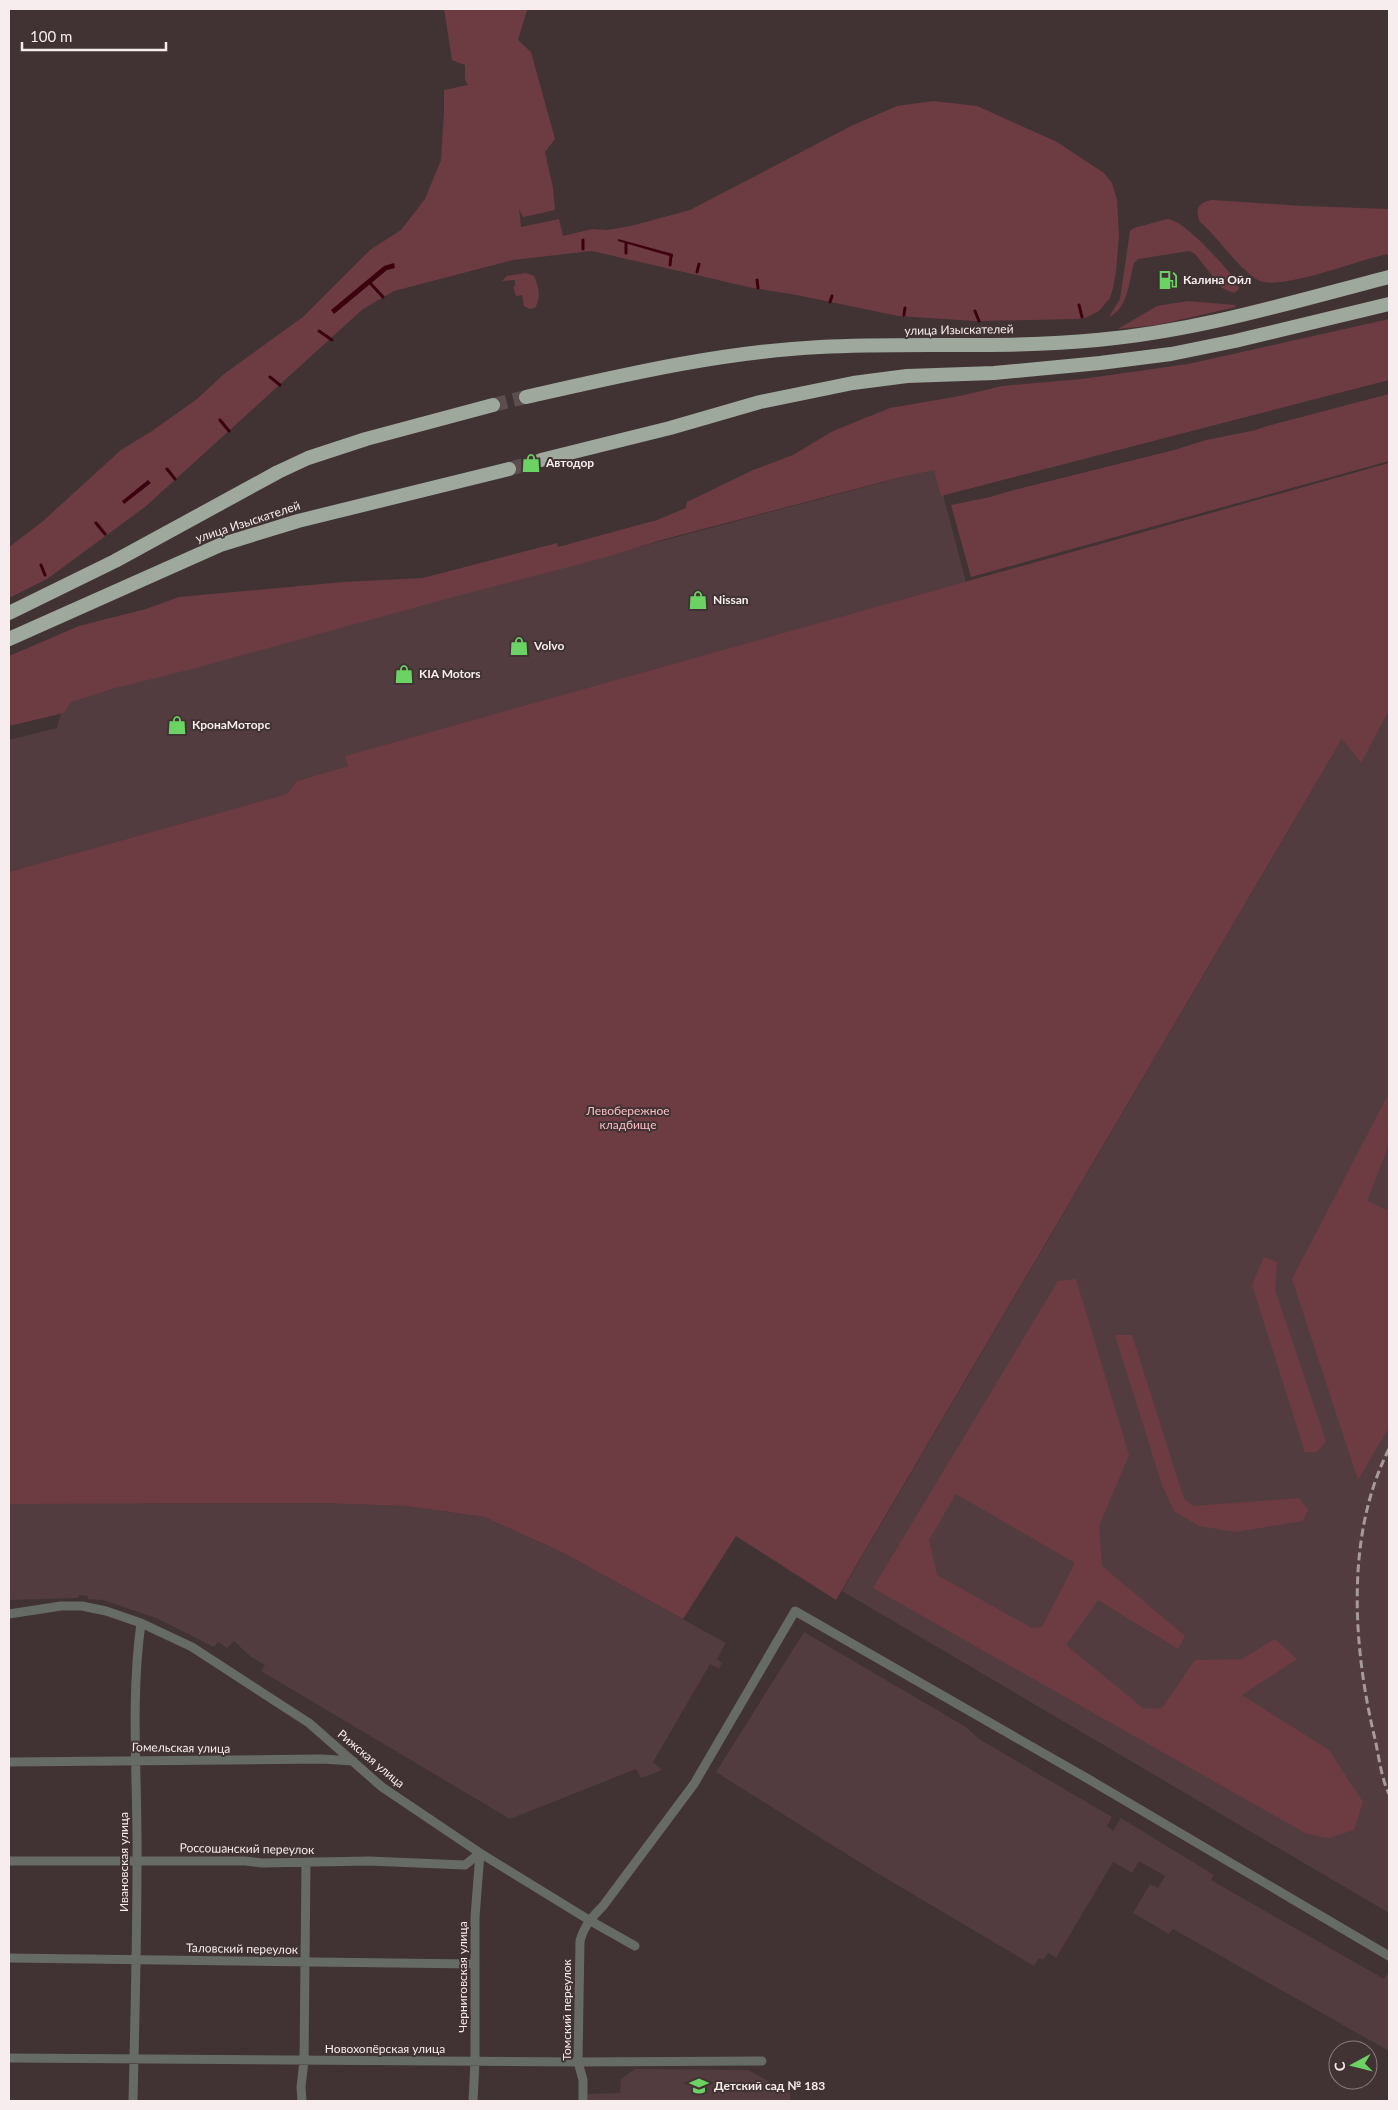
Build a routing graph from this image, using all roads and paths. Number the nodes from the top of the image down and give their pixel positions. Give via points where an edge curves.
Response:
1 (1389, 277) edge
2 (1389, 304) edge
3 (526, 397) tunnel mouth
4 (493, 405) tunnel mouth
5 (542, 460) tunnel mouth
6 (509, 469) tunnel mouth
7 (9, 613) edge
8 (9, 639) edge
9 (9, 1614) edge
10 (142, 1623) junction
11 (135, 1760) junction
12 (353, 1761) junction
13 (9, 1762) edge
14 (480, 1852) junction
15 (9, 1861) edge
16 (137, 1861) junction
17 (306, 1863) junction
18 (589, 1920) junction
19 (635, 1946) dead end
20 (1389, 1956) edge
21 (9, 1958) edge
22 (135, 1960) junction
23 (304, 1962) junction
24 (475, 1964) junction
25 (9, 2058) edge
26 (134, 2058) junction
27 (304, 2061) junction
28 (475, 2061) junction
29 (762, 2061) dead end
30 (578, 2062) junction
31 (133, 2101) edge
32 (302, 2101) edge
33 (473, 2101) edge
34 (584, 2101) edge

1 - 3 highway, улица Изыскателей via 1253,314 1152,334 1038,344 822,347 740,354 622,375
2 - 5 highway via 1171,354 994,373 907,376 853,383 760,402
4 - 7 highway, улица Изыскателей via 308,458 115,561
6 - 8 highway, улица Изыскателей via 298,521 220,545
9 - 10 street, Рижская улица via 82,1606
10 - 11 street, Ивановская улица via 136,1658
10 - 12 street, Рижская улица via 192,1647 250,1683 309,1723
11 - 12 street, Гомельская улица
11 - 13 street, Гомельская улица
11 - 16 street, Ивановская улица
12 - 14 street, Рижская улица via 382,1787
14 - 17 street, Россошанский переулок via 465,1865 368,1861
14 - 18 street, Рижская улица
14 - 24 street, Черниговская улица
15 - 16 street, Россошанский переулок
16 - 17 street, Россошанский переулок
16 - 22 street, Ивановская улица
17 - 23 street
18 - 19 street, Рижская улица
18 - 20 street via 603,1906 694,1784 795,1611
18 - 30 street, Томский переулок via 580,1942
21 - 22 street, Таловский переулок
22 - 23 street, Таловский переулок
22 - 26 street, Ивановская улица
23 - 24 street, Таловский переулок
23 - 27 street
24 - 28 street, Черниговская улица
25 - 26 street, Новохопёрская улица
26 - 27 street, Новохопёрская улица
26 - 31 street, Ивановская улица
27 - 28 street, Новохопёрская улица
27 - 32 street
28 - 30 street, Новохопёрская улица
28 - 33 street, Черниговская улица
29 - 30 street, Новохопёрская улица
30 - 34 street, Томский переулок

